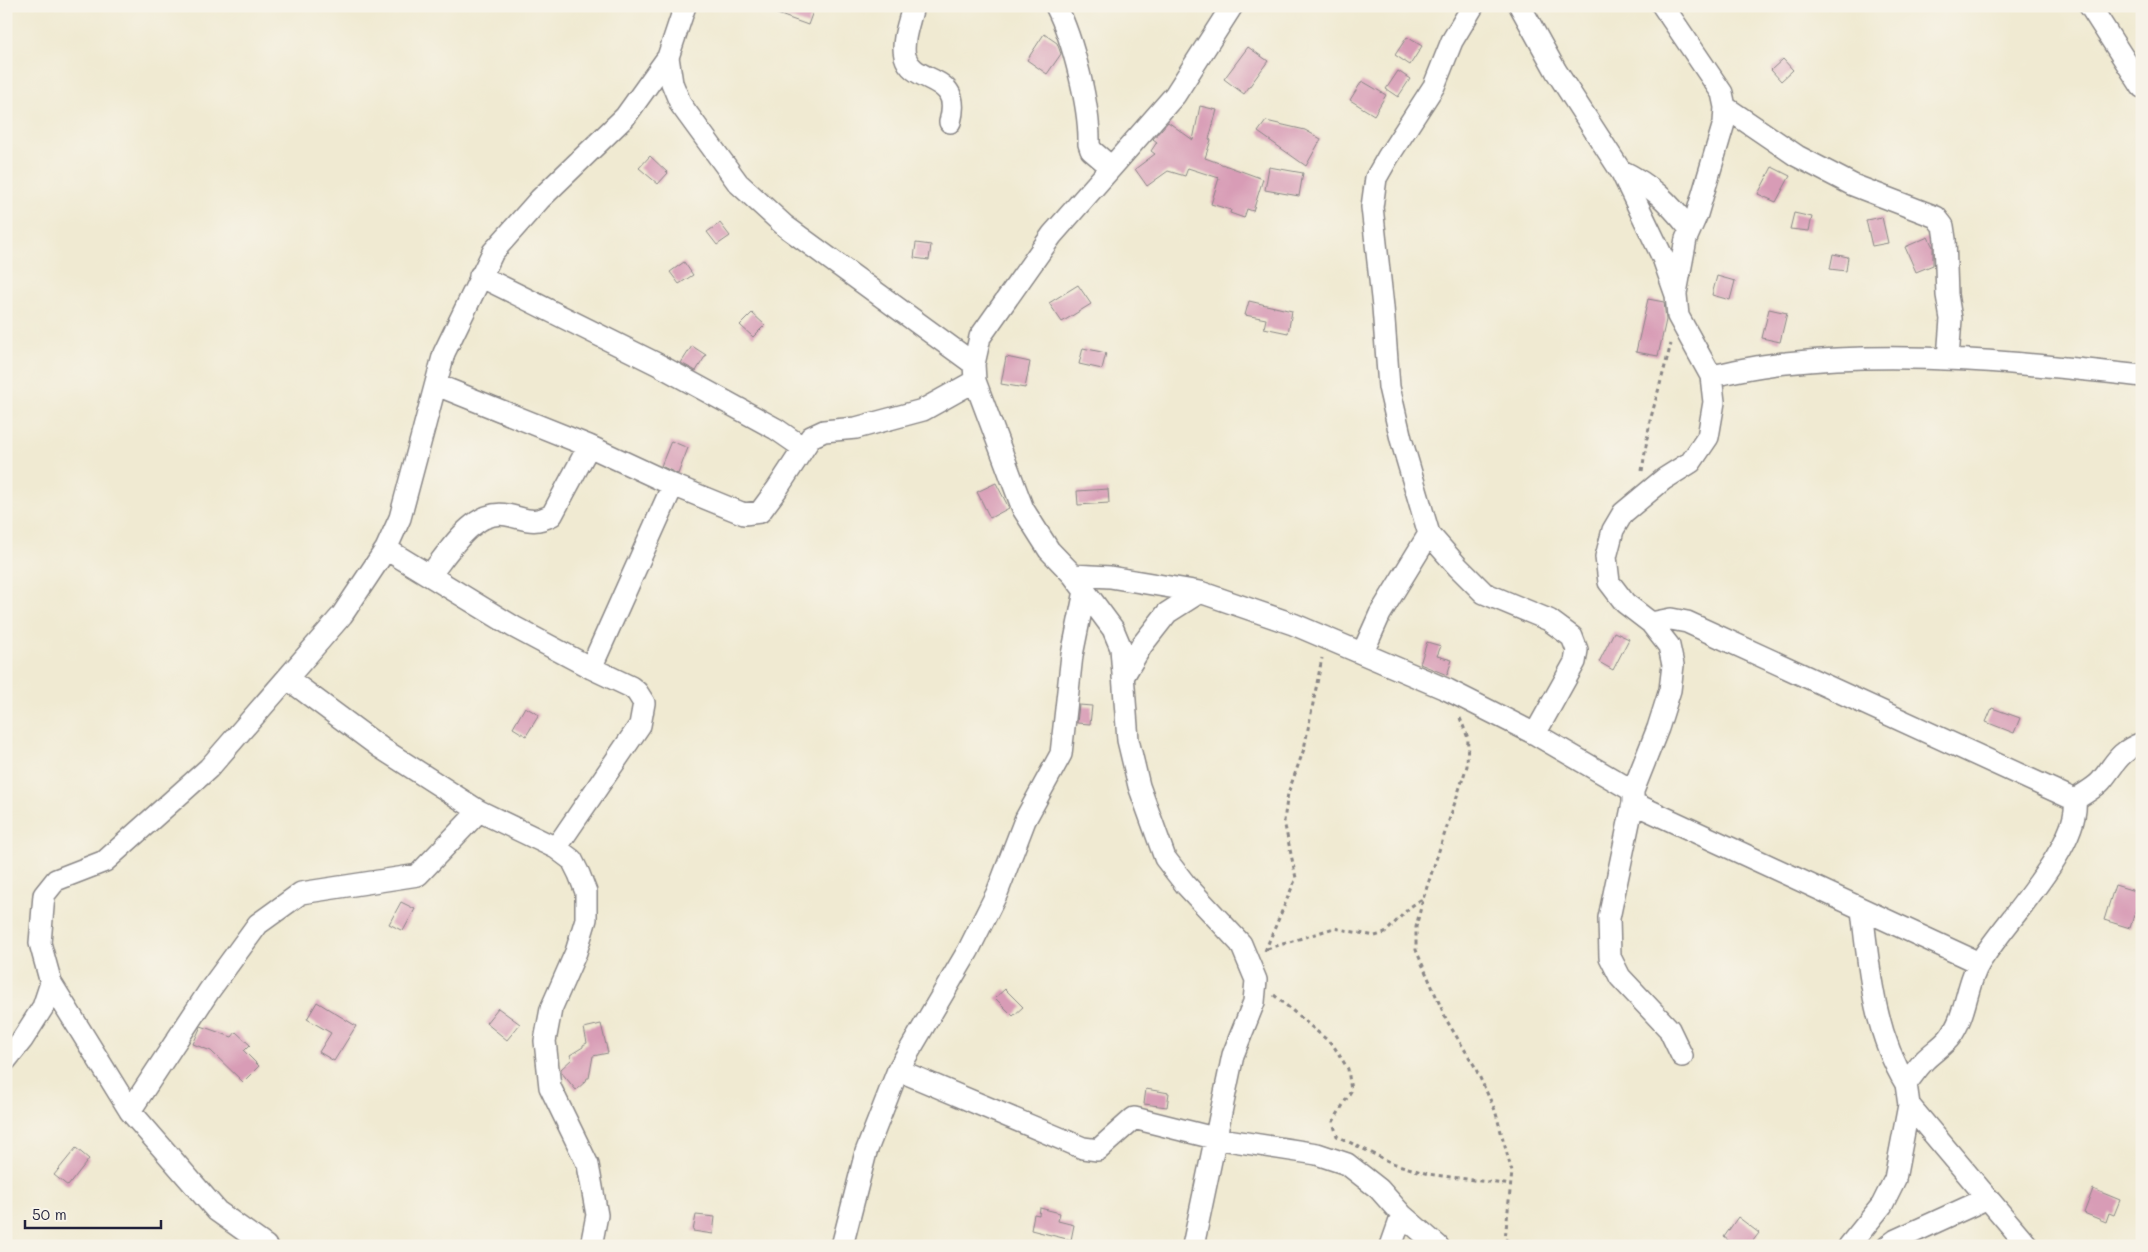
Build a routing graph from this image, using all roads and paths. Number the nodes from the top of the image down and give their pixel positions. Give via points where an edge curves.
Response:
1 (685, 6) edge
2 (914, 6) edge
3 (1056, 6) edge
4 (1232, 6) edge
5 (1473, 6) edge
6 (1520, 6) edge
7 (1663, 6) edge
8 (2090, 6) edge
9 (668, 56) junction
10 (2142, 87) edge
11 (1725, 107) junction
12 (950, 122) dead end
13 (1112, 167) junction
14 (1620, 170) junction
15 (1690, 229) junction
16 (480, 276) junction
17 (1677, 305) junction
18 (1948, 358) junction
19 (974, 372) junction
20 (1711, 376) junction
21 (2142, 376) edge
22 (437, 385) junction
23 (589, 446) junction
24 (802, 447) junction
25 (673, 485) junction
26 (1638, 499) junction
27 (1430, 534) junction
28 (386, 549) junction
29 (430, 575) junction
30 (1079, 583) junction
31 (1200, 592) junction
32 (1651, 622) junction
33 (1327, 640) junction
34 (1362, 652) junction
35 (591, 668) junction
36 (1123, 677) junction
37 (288, 679) junction
38 (1448, 690) junction
39 (1535, 734) junction
40 (2142, 743) edge
41 (1633, 797) junction
42 (2075, 800) junction
43 (479, 811) junction
44 (556, 848) junction
45 (1423, 899) junction
46 (1862, 910) junction
47 (1267, 948) junction
48 (1978, 963) junction
49 (1255, 974) junction
50 (51, 983) junction
51 (1682, 1056) dead end
52 (6, 1060) edge
53 (898, 1070) junction
54 (1906, 1084) junction
55 (1909, 1105) junction
56 (130, 1111) junction
57 (1214, 1138) junction
58 (1511, 1185) junction
59 (1988, 1198) junction
60 (1402, 1215) junction
61 (266, 1246) edge
62 (590, 1246) edge
63 (842, 1246) edge
64 (1193, 1246) edge
65 (1391, 1246) edge
66 (1438, 1246) edge
67 (1516, 1246) edge
68 (1849, 1246) edge
69 (1888, 1246) edge
70 (2028, 1246) edge

1 - 9 street
2 - 12 street via 905,41 905,55 910,66 948,91 954,110
3 - 13 street via 1065,24 1086,104 1089,144
4 - 13 street via 1175,96
5 - 27 street via 1452,41 1434,86 1376,178 1372,208 1390,388 1401,440
6 - 14 street via 1556,71
7 - 11 street via 1722,93
8 - 10 street
9 - 16 street via 625,117 540,199 494,252
9 - 19 street via 672,83 681,105 738,183 793,232
11 - 15 street via 1724,123
11 - 18 street via 1805,160 1853,185 1936,217 1944,226 1951,320
13 - 19 street via 1052,235 980,337
14 - 15 street via 1657,191
14 - 17 street via 1663,258
15 - 17 street
16 - 22 street via 444,353
16 - 24 street via 657,364 776,429
17 - 20 street
17 - 26 path via 1650,421
18 - 20 street via 1836,359 1785,363
18 - 21 street
19 - 24 street via 923,410 856,428 824,431 810,437
19 - 30 street via 1023,509 1049,550
20 - 26 street via 1714,402 1708,437 1691,462
22 - 23 street
22 - 28 street via 400,518
23 - 25 street
23 - 29 street via 552,516 530,522 504,514 480,519 465,531
24 - 25 street via 760,512 744,514
25 - 35 street
26 - 32 street via 1623,513 1613,530 1606,557 1609,582 1625,603
27 - 34 street via 1380,614
27 - 39 street via 1484,593 1549,620 1572,637 1577,650 1575,662
28 - 29 street
28 - 37 street via 342,615
29 - 35 street via 514,627
30 - 31 street via 1110,577
30 - 36 street via 1113,629 1120,648
30 - 53 street via 1061,754 1026,820 997,893 968,951
31 - 33 street via 1293,624
31 - 36 street via 1167,613
32 - 41 street via 1669,646 1673,665 1670,690
32 - 42 street via 1671,619 1686,622
33 - 34 street
33 - 47 path via 1304,749 1286,802 1284,821 1296,878
34 - 38 street
35 - 44 street via 637,692 644,703 640,725
36 - 49 street via 1128,740 1139,786 1165,858 1184,884 1241,944
37 - 43 street via 381,748
37 - 50 street via 209,768 105,860 56,880 44,895 40,943
38 - 39 street
38 - 45 path via 1468,738 1467,766
39 - 41 street
40 - 42 street via 2118,757 2100,782
41 - 46 street
41 - 51 street via 1609,918 1610,958 1620,977 1669,1029
42 - 48 street via 2073,824 2046,873
43 - 44 street
43 - 56 street via 418,875 301,893 258,924 209,991
44 - 62 street via 572,860 579,874 586,892 586,919 576,952 551,1009 545,1041 546,1063 550,1087 588,1165 597,1215
45 - 47 path via 1410,907 1385,933 1375,936 1334,928
45 - 58 path via 1416,927 1416,950 1448,1021 1495,1110 1512,1172
46 - 48 street
46 - 54 street via 1872,994 1892,1062
47 - 49 path
48 - 54 street via 1962,1015 1950,1037 1924,1060
49 - 57 street via 1254,1002 1233,1055
49 - 58 path via 1333,1045 1348,1069 1351,1091 1333,1122 1337,1136 1392,1163 1428,1174
50 - 52 street via 43,1007
50 - 56 street
53 - 57 street via 1083,1148 1098,1150 1134,1118
53 - 63 street via 866,1152
54 - 55 street
55 - 59 street
55 - 68 street via 1895,1179 1882,1205
56 - 61 street via 217,1211
57 - 60 street via 1317,1154 1347,1164 1379,1189
57 - 64 street
58 - 67 path via 1505,1238
59 - 69 street
59 - 70 street
60 - 65 street
60 - 66 street

